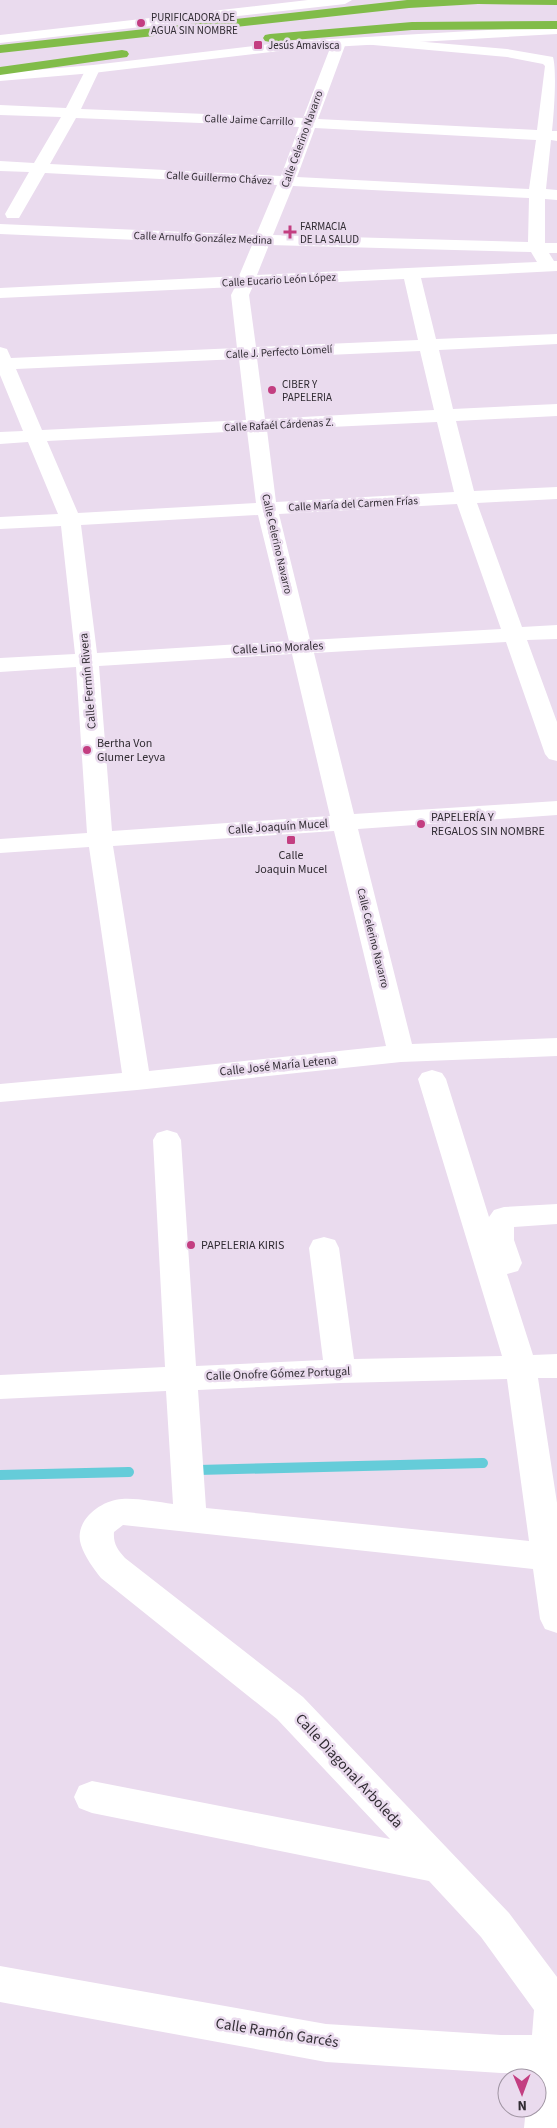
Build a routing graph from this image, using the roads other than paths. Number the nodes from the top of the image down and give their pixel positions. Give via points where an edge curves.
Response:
1 (345, 0) edge
2 (557, 1) edge
3 (255, 21) junction
4 (557, 25) edge
5 (557, 30) edge
6 (59, 32) junction
7 (0, 39) edge
8 (367, 41) junction
9 (339, 43) junction
10 (0, 49) edge
11 (145, 50) junction
12 (0, 64) edge
13 (92, 68) junction
14 (0, 71) edge
15 (0, 77) edge
16 (0, 110) edge
17 (71, 113) junction
18 (308, 123) junction
19 (551, 136) edge
20 (0, 166) edge
21 (40, 168) junction
22 (287, 181) junction
23 (537, 194) junction
24 (557, 195) edge
25 (14, 214) dead end
26 (2, 232) edge
27 (263, 240) junction
28 (536, 246) junction
29 (557, 248) edge
30 (555, 267) edge
31 (411, 273) junction
32 (244, 281) junction
33 (0, 293) edge
34 (557, 339) edge
35 (428, 345) junction
36 (248, 353) junction
37 (2, 360) edge
38 (557, 410) edge
39 (445, 416) junction
40 (257, 426) junction
41 (36, 437) junction
42 (0, 438) edge
43 (557, 493) edge
44 (465, 498) junction
45 (267, 509) junction
46 (70, 519) junction
47 (0, 523) edge
48 (557, 632) edge
49 (514, 634) junction
50 (301, 647) junction
51 (87, 660) junction
52 (0, 665) edge
53 (557, 754) edge
54 (557, 808) edge
55 (345, 822) junction
56 (100, 839) junction
57 (0, 846) edge
58 (557, 1047) edge
59 (401, 1053) junction
60 (432, 1080) dead end
61 (137, 1081) junction
62 (0, 1093) edge
63 (167, 1140) dead end
64 (557, 1214) edge
65 (324, 1248) dead end
66 (519, 1358) junction
67 (557, 1366) edge
68 (340, 1371) junction
69 (182, 1378) junction
70 (0, 1387) edge
71 (190, 1518) junction
72 (552, 1557) edge
73 (557, 1619) edge
74 (92, 1798) dead end
75 (439, 1866) junction
76 (0, 1984) edge
77 (555, 1992) edge
78 (553, 2056) edge
79 (545, 2128) edge

1 - 6 street
2 - 3 highway via 478,0 409,4
3 - 6 highway
3 - 10 highway
4 - 11 highway via 393,28
5 - 8 street
6 - 7 street
8 - 9 street
8 - 19 street via 507,53 548,60 552,66
9 - 13 street via 297,44
9 - 18 street, Calle Celerino Navarro
11 - 12 highway
11 - 14 highway
13 - 15 street
13 - 17 street
16 - 17 street, Calle Jaime Carrillo
17 - 18 street, Calle Jaime Carrillo
17 - 21 street
18 - 19 street, Calle Jaime Carrillo
18 - 22 street, Calle Celerino Navarro
19 - 23 street
20 - 21 street, Calle Guillermo Chávez
21 - 22 street, Calle Guillermo Chávez
21 - 25 street
22 - 23 street, Calle Guillermo Chávez
22 - 27 street, Calle Celerino Navarro
23 - 24 street, Calle Guillermo Chávez
23 - 28 street
26 - 27 street, Calle Arnulfo González Medina
27 - 28 street, Calle Arnulfo González Medina
27 - 32 street, Calle Celerino Navarro
28 - 29 street, Calle Arnulfo González Medina
28 - 30 street via 545,261
30 - 31 street, Calle Eucario León López
31 - 32 street, Calle Eucario León López
31 - 35 street
32 - 33 street, Calle Eucario León López
32 - 36 street, Calle Celerino Navarro via 240,295
34 - 35 street, Calle J. Perfecto Lomelí
35 - 36 street, Calle J. Perfecto Lomelí
35 - 39 street
36 - 37 street, Calle J. Perfecto Lomelí
36 - 40 street, Calle Celerino Navarro
37 - 41 street, Calle Fermín Rivera
38 - 39 street, Calle Rafaél Cárdenas Z.
39 - 40 street, Calle Rafaél Cárdenas Z.
39 - 44 street
40 - 41 street, Calle Rafaél Cárdenas Z.
40 - 45 street, Calle Celerino Navarro
41 - 42 street, Calle Rafaél Cárdenas Z.
41 - 46 street, Calle Fermín Rivera
43 - 44 street, Calle María del Carmen Frías
44 - 45 street, Calle María del Carmen Frías
44 - 49 street
45 - 46 street, Calle María del Carmen Frías
45 - 50 street, Calle Celerino Navarro
46 - 47 street, Calle María del Carmen Frías
46 - 51 street, Calle Fermín Rivera
48 - 49 street, Calle Lino Morales
49 - 50 street, Calle Lino Morales
49 - 53 street
50 - 51 street, Calle Lino Morales
50 - 55 street, Calle Celerino Navarro
51 - 52 street, Calle Lino Morales
51 - 56 street, Calle Fermín Rivera
54 - 55 street, Calle Joaquín Mucel
55 - 56 street, Calle Joaquín Mucel
55 - 59 street, Calle Celerino Navarro
56 - 57 street, Calle Joaquín Mucel
56 - 61 street, Calle Fermín Rivera
58 - 59 street, Calle José María Letena
59 - 61 street, Calle José María Letena
60 - 66 street
61 - 62 street, Calle José María Letena
63 - 69 street
64 - 66 street via 504,1218 498,1225 499,1239 525,1325
65 - 68 street
66 - 67 street, Calle Onofre Gómez Portugal
66 - 68 street, Calle Onofre Gómez Portugal
66 - 72 street
68 - 69 street, Calle Onofre Gómez Portugal
69 - 70 street, Calle Onofre Gómez Portugal
69 - 71 street
71 - 72 street
71 - 75 street, Calle Diagonal Arboleda via 122,1512 109,1515 100,1524 97,1538 100,1551 113,1568 290,1708
72 - 73 street
74 - 75 street
75 - 77 street, Calle Diagonal Arboleda
76 - 78 street, Calle Ramón Garcés via 326,2043
77 - 78 street, Calle Diagonal Arboleda
78 - 79 street, Calle Diagonal Arboleda

